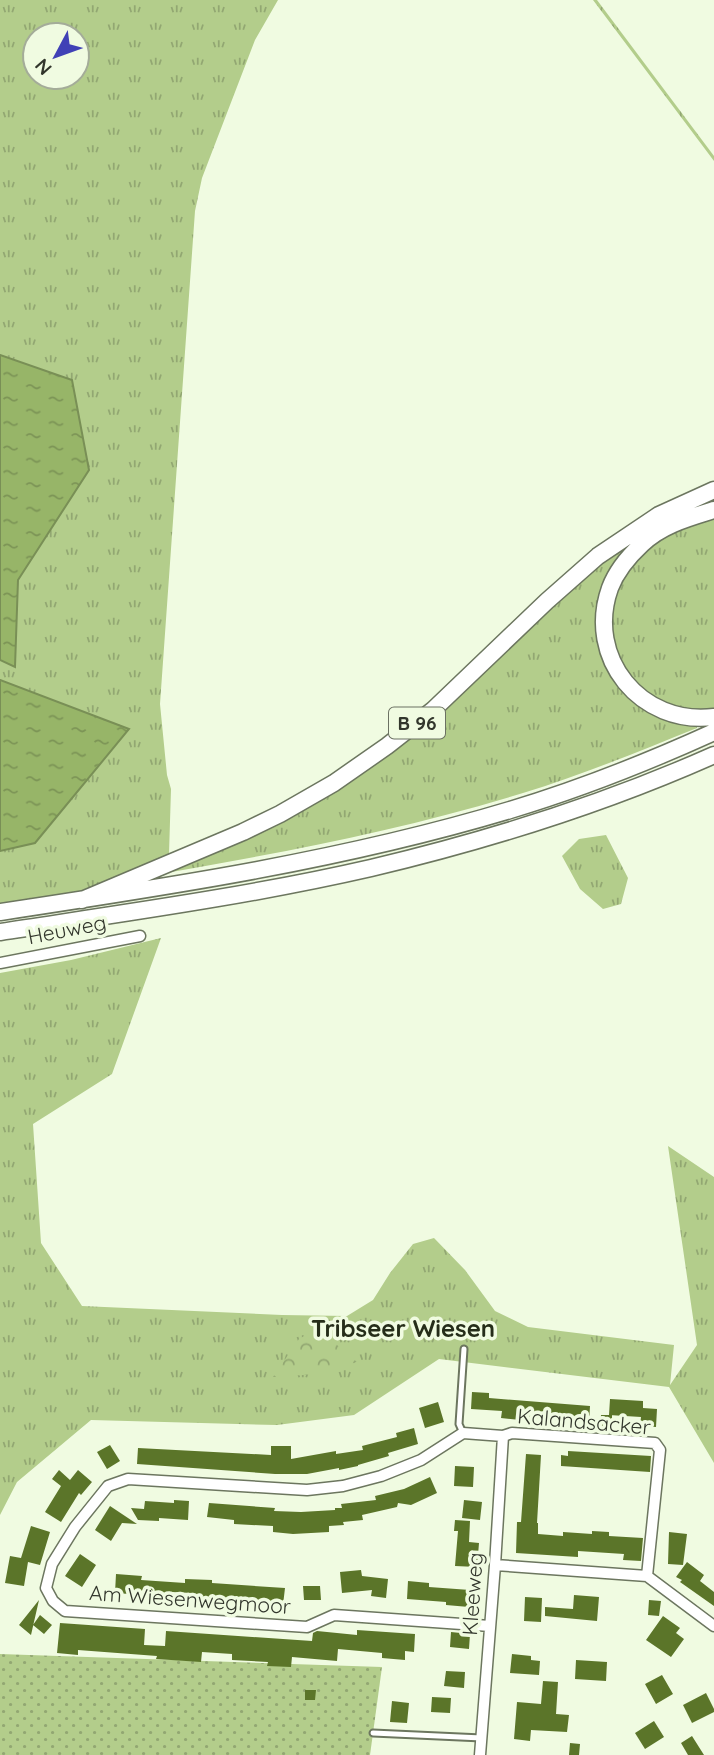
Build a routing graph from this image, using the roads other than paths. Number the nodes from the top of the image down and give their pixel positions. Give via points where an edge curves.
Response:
1 (714, 490) edge
2 (714, 510) edge
3 (714, 717) edge
4 (714, 732) edge
5 (712, 756) edge
6 (82, 900) junction
7 (0, 912) edge
8 (0, 932) edge
9 (140, 936) dead end
10 (0, 963) edge
11 (464, 1349) dead end
12 (463, 1433) junction
13 (503, 1436) junction
14 (495, 1565) junction
15 (647, 1576) junction
16 (490, 1626) junction
17 (714, 1626) edge
18 (373, 1733) dead end
19 (482, 1738) junction
20 (480, 1755) edge

1 - 6 highway, B 96 via 659,515 598,556 433,710 334,783 243,832
2 - 3 highway via 674,523 639,547 610,586 604,627 616,669 644,700 681,717
4 - 6 highway, B 96 via 574,788 440,830 289,864
5 - 8 highway via 582,808 371,868 220,898
6 - 7 highway, B 96
9 - 10 street, Heuweg
11 - 12 lane via 459,1424
12 - 13 street
12 - 16 street, Am Wiesenwegmoor via 421,1460 343,1486 307,1490 128,1479 108,1486 52,1564 46,1588 65,1611 307,1627 334,1615
13 - 14 street, Kleeweg
13 - 15 street, Kalandsacker via 655,1443 660,1450
14 - 15 street
14 - 16 street, Kleeweg
15 - 17 street
16 - 19 street, Kleeweg
18 - 19 lane
19 - 20 street, Kleeweg

